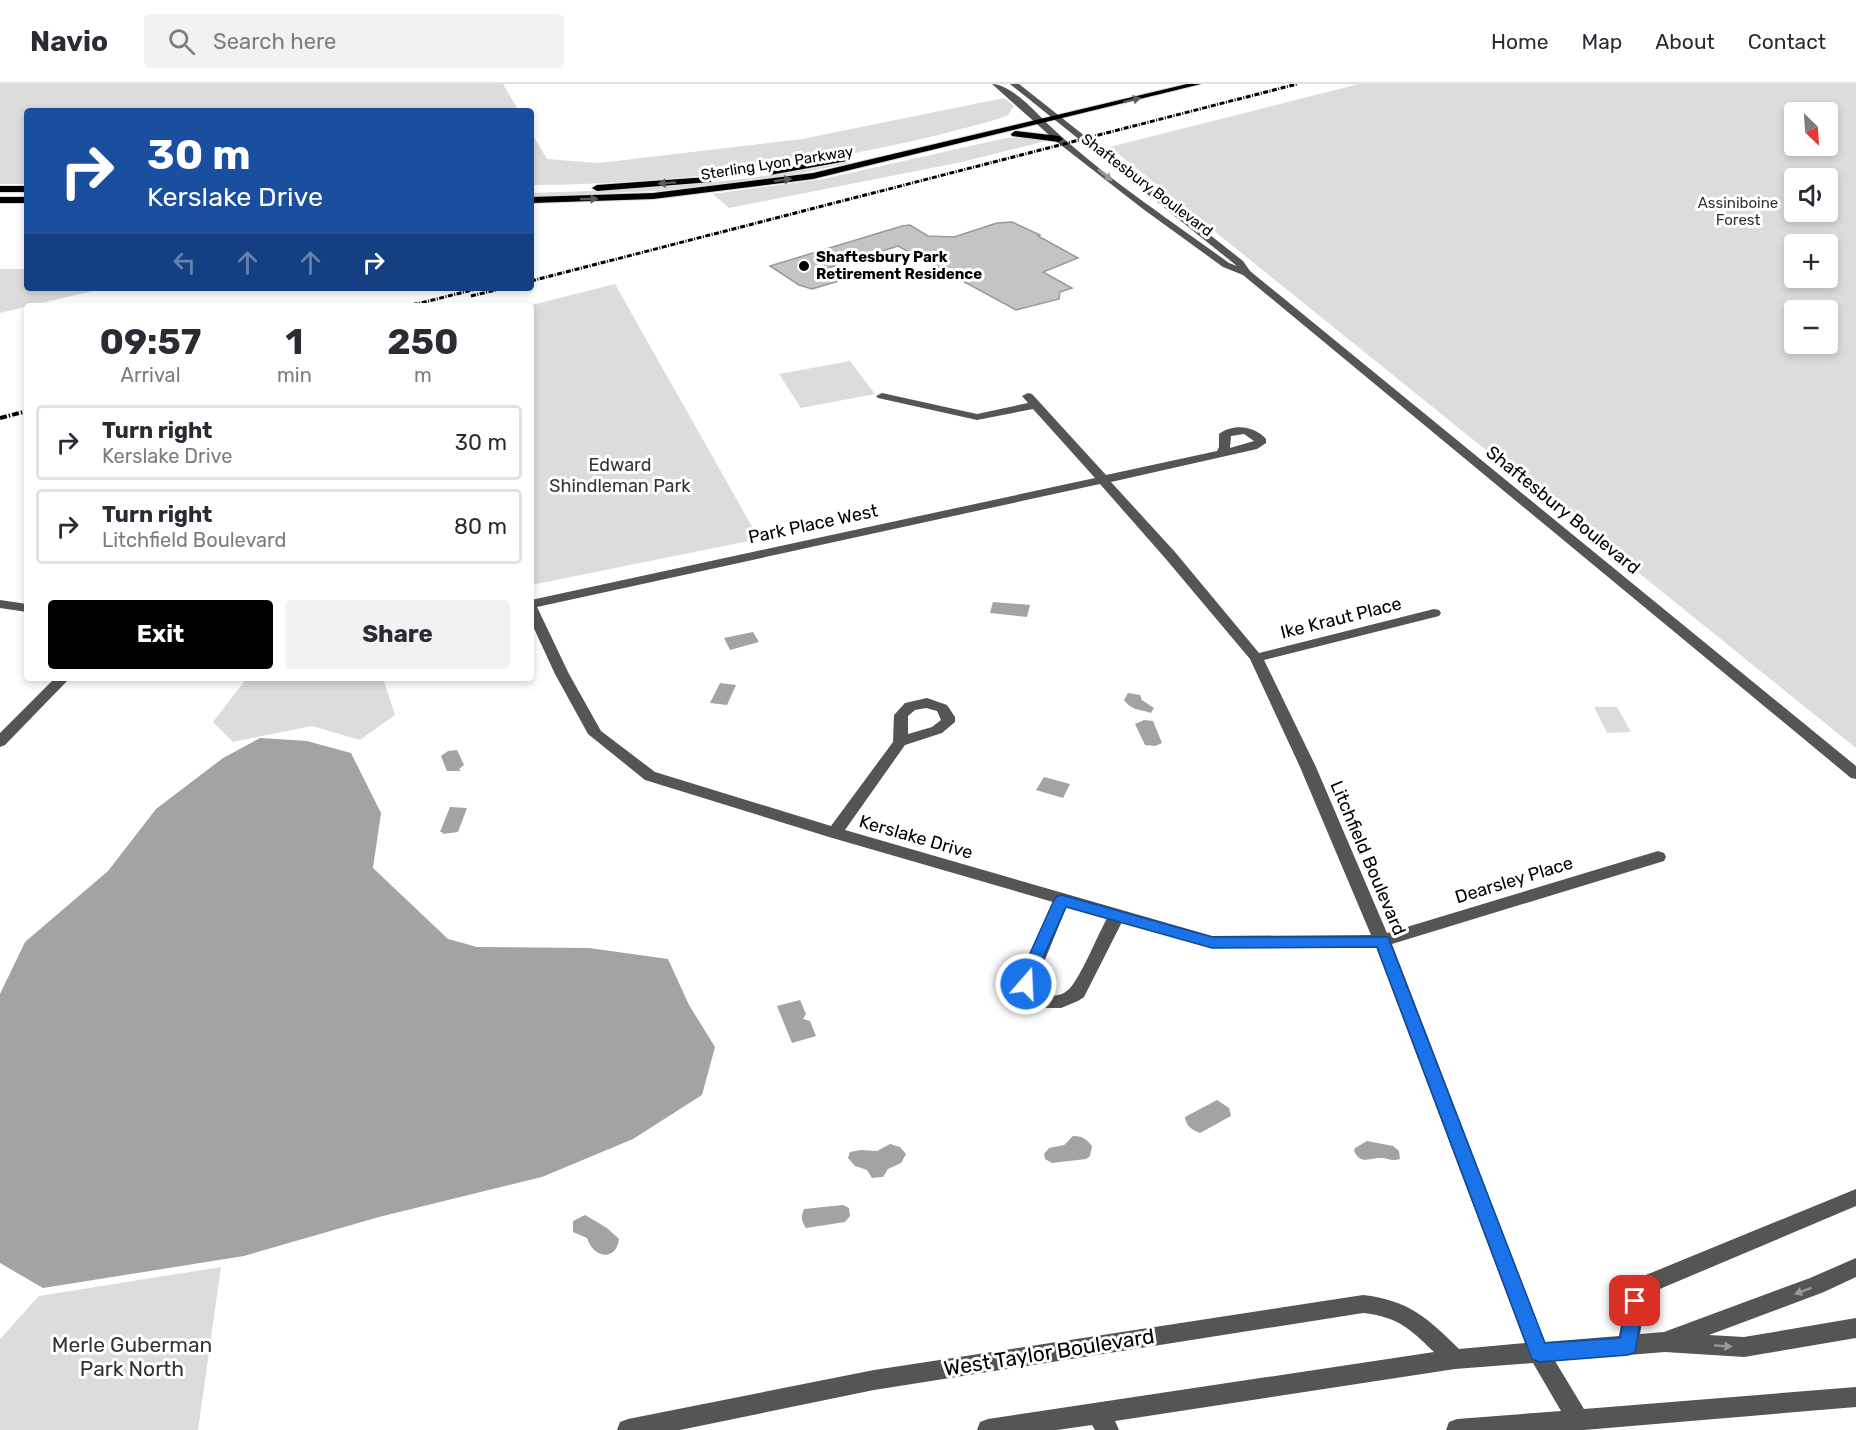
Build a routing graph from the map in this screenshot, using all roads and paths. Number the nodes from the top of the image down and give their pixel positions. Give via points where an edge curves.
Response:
1 (996, 84) edge
2 (1014, 84) edge
3 (1161, 84) edge
4 (1197, 84) edge
5 (1050, 111) junction
6 (1034, 115) junction
7 (1059, 118) junction
8 (1041, 122) junction
9 (1059, 139) junction
10 (929, 149) junction
11 (0, 189) edge
12 (24, 189) edge
13 (534, 190) edge
14 (0, 200) edge
15 (24, 200) edge
16 (534, 200) edge
17 (1247, 273) junction
18 (882, 396) dead end
19 (1221, 454) dead end
20 (1102, 480) junction
21 (0, 604) edge
22 (534, 605) edge
23 (24, 608) edge
24 (534, 613) edge
25 (1434, 613) dead end
26 (1256, 658) junction
27 (60, 681) edge
28 (0, 742) edge
29 (900, 742) dead end
30 (1856, 774) edge
31 (835, 833) junction
32 (1658, 856) dead end
33 (1062, 900) junction
34 (1117, 915) junction
35 (1382, 941) junction
36 (1856, 1197) edge
37 (1856, 1267) edge
38 (1856, 1328) edge
39 (1665, 1342) junction
40 (1628, 1346) junction
41 (1539, 1353) junction
42 (1455, 1359) junction
43 (1856, 1397) edge
44 (1578, 1419) junction
45 (1102, 1421) edge
46 (996, 1429) edge
47 (628, 1430) edge
48 (1457, 1430) edge

1 - 6 street, Shaftesbury Boulevard
2 - 5 street, Shaftesbury Boulevard
3 - 5 main road, Sterling Lyon Parkway
7 -> 4 main road, Sterling Lyon Parkway
5 - 6 main road, Sterling Lyon Parkway
5 - 7 street, Shaftesbury Boulevard
6 - 8 street, Shaftesbury Boulevard
6 -> 13 main road, Sterling Lyon Parkway via 865,156 777,171 687,182
7 - 8 main road, Sterling Lyon Parkway
7 - 17 street, Shaftesbury Boulevard via 1240,263
8 - 9 street, Shaftesbury Boulevard
8 - 10 main road, Sterling Lyon Parkway
9 - 10 main road via 1016,134
9 -> 17 street, Shaftesbury Boulevard via 1226,265
16 -> 10 main road, Sterling Lyon Parkway via 700,191 813,176
11 - 12 main road
14 - 15 main road
17 - 30 street, Shaftesbury Boulevard
18 - 20 street, Litchfield Boulevard via 977,417 1032,401
19 - 20 street, Park Place West
20 - 22 street, Park Place West
20 - 26 street, Litchfield Boulevard
21 - 23 street
24 - 31 street, Kerslake Drive via 595,734 650,776
25 - 26 street, Ike Kraut Place
26 - 35 street, Litchfield Boulevard via 1308,767
27 - 28 street
29 - 31 street
31 - 33 street, Kerslake Drive
32 - 35 street, Dearsley Place
33 - 34 street, Kerslake Drive
33 - 34 street via 1026,984 1034,997 1054,1004 1078,992
34 - 35 street, Kerslake Drive via 1212,942
35 - 41 street, Litchfield Boulevard
36 - 40 street via 1648,1284 1635,1301
37 -> 39 street
39 -> 38 street via 1744,1347
39 - 40 street
40 - 41 street
41 - 42 street
41 - 44 street, Litchfield Boulevard
42 - 45 street
42 - 47 street, West Taylor Boulevard via 1402,1314 1388,1307 1363,1304 874,1380
43 - 44 street
44 - 48 street
45 - 46 street

